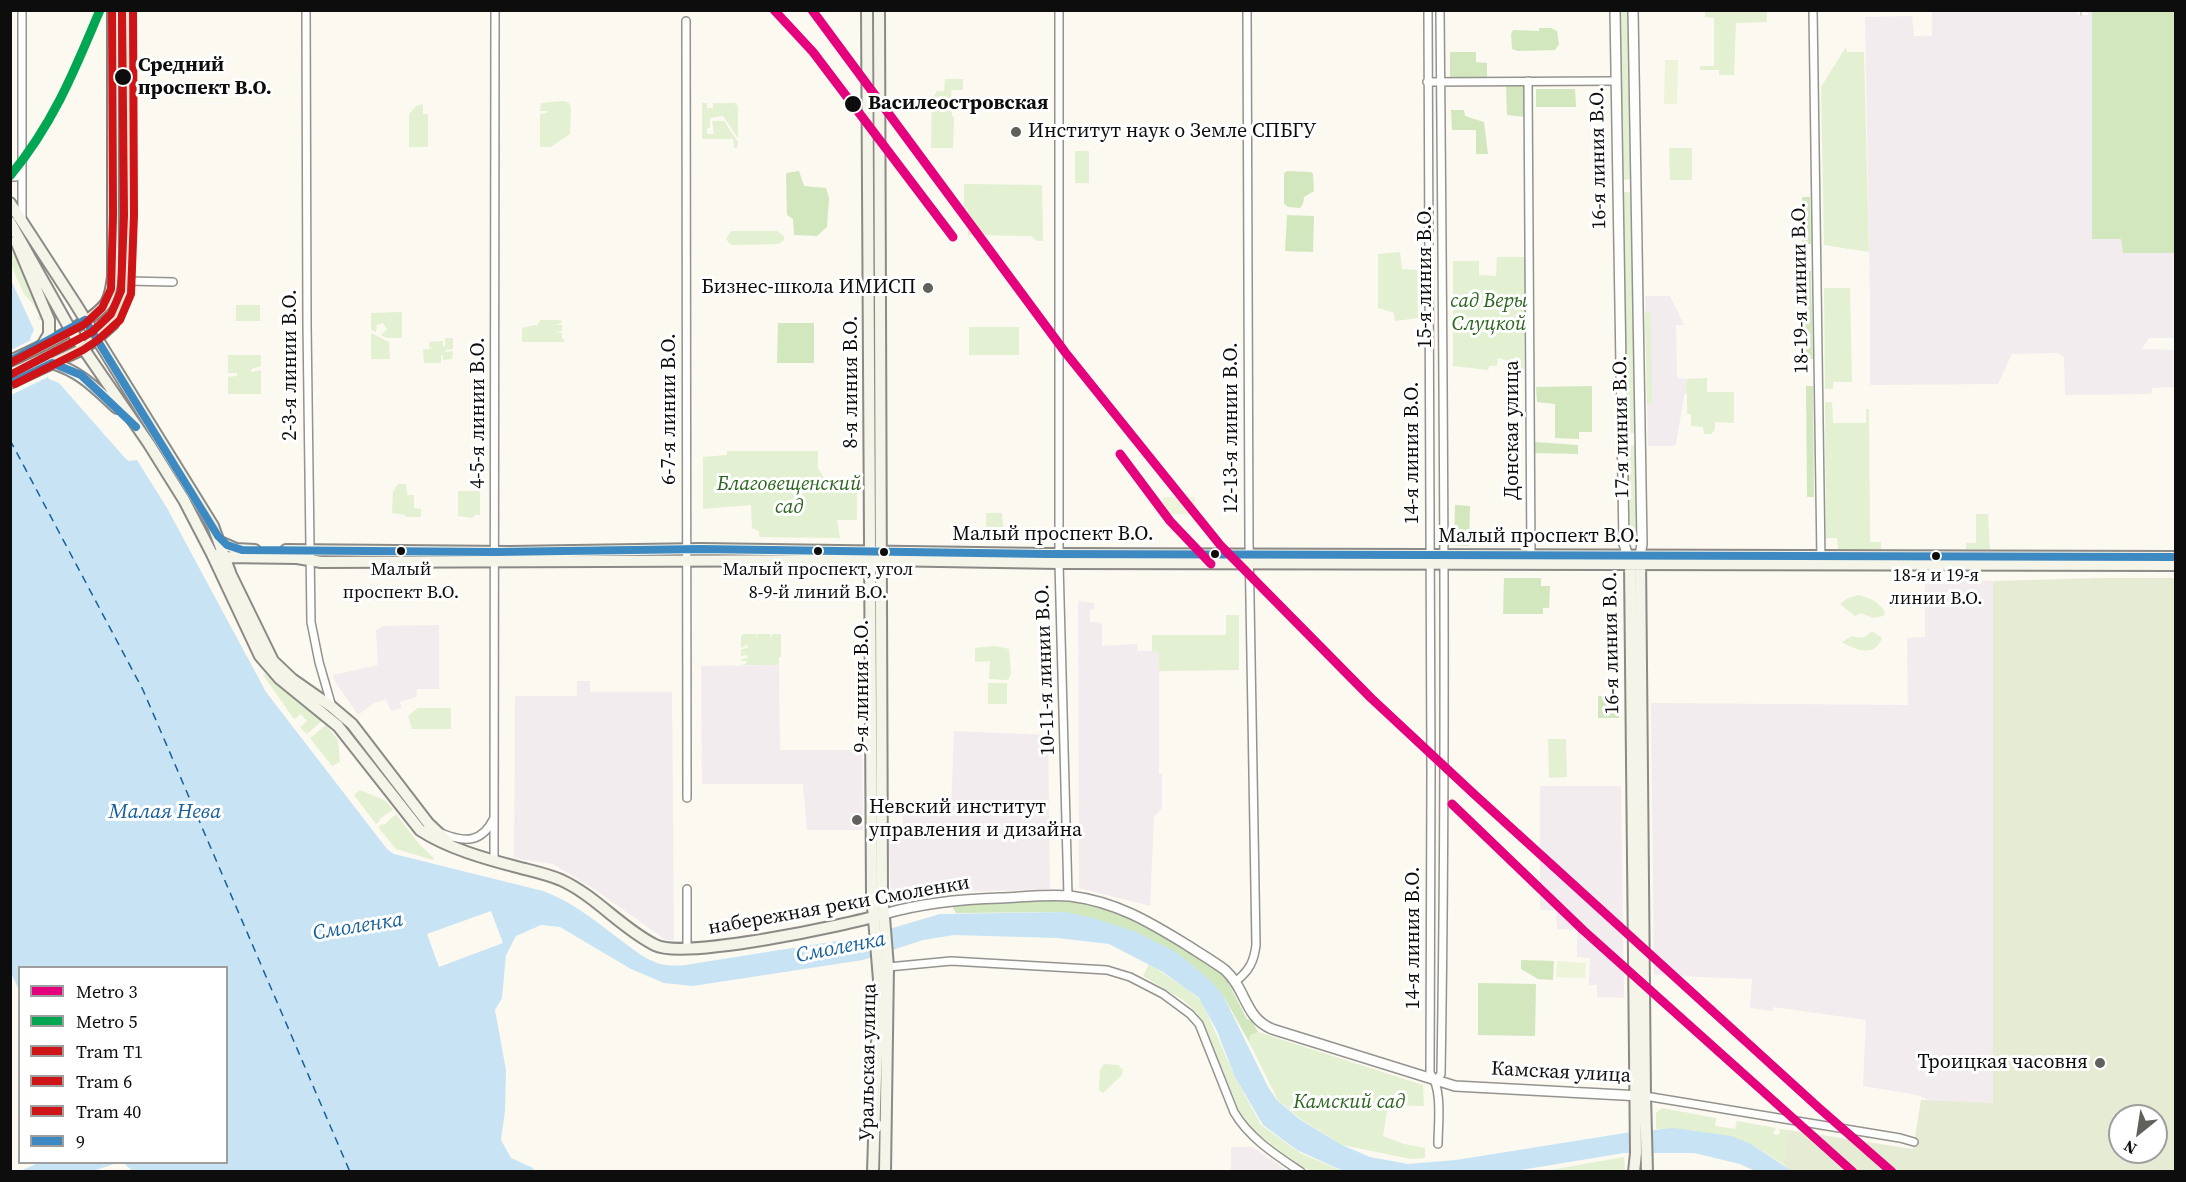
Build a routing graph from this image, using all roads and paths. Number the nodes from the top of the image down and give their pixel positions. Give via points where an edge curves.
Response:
1 (22, 10) edge
2 (113, 10) edge
3 (126, 10) edge
4 (306, 10) edge
5 (495, 10) edge
6 (867, 10) edge
7 (879, 10) edge
8 (1059, 10) edge
9 (1247, 10) edge
10 (1428, 10) edge
11 (1440, 10) edge
12 (1615, 10) edge
13 (1633, 10) edge
14 (1813, 10) edge
15 (686, 21) dead end
16 (1528, 81) junction
17 (1616, 81) junction
18 (1427, 82) junction
19 (1440, 82) junction
20 (22, 172) junction
21 (10, 177) edge
22 (1618, 188) junction
23 (1636, 188) junction
24 (10, 203) edge
25 (15, 222) edge
26 (1428, 229) junction
27 (1442, 229) junction
28 (128, 281) junction
29 (173, 282) dead end
30 (75, 303) junction
31 (101, 308) junction
32 (85, 320) junction
33 (70, 329) junction
34 (96, 339) junction
35 (39, 347) junction
36 (83, 349) junction
37 (10, 361) edge
38 (48, 365) junction
39 (10, 383) edge
40 (1429, 394) junction
41 (1443, 394) junction
42 (132, 422) junction
43 (1622, 443) junction
44 (1640, 443) junction
45 (220, 542) junction
46 (685, 549) junction
47 (212, 554) junction
48 (310, 555) junction
49 (875, 556) junction
50 (2175, 556) edge
51 (225, 557) junction
52 (495, 557) junction
53 (1059, 558) junction
54 (1249, 558) junction
55 (1430, 559) junction
56 (1445, 559) junction
57 (1531, 559) junction
58 (1634, 560) junction
59 (685, 561) junction
60 (1821, 561) junction
61 (2175, 565) edge
62 (329, 711) junction
63 (1431, 771) junction
64 (1444, 771) junction
65 (687, 798) dead end
66 (495, 815) junction
67 (436, 831) junction
68 (452, 845) junction
69 (494, 861) junction
70 (687, 889) dead end
71 (1068, 896) junction
72 (879, 915) junction
73 (1431, 927) junction
74 (1442, 927) junction
75 (687, 949) junction
76 (883, 954) junction
77 (888, 968) junction
78 (1235, 982) junction
79 (1436, 1080) junction
80 (1640, 1096) junction
81 (1914, 1142) dead end
82 (1438, 1144) dead end
83 (1641, 1153) junction
84 (873, 1172) edge
85 (885, 1172) edge
86 (1301, 1172) edge
87 (1634, 1172) edge
88 (1647, 1172) edge

1 - 20 street
2 - 31 main road via 113,276 109,297
3 - 28 main road
4 - 48 street, 2-3-я линии В.О.
5 - 52 street, 4-5-я линии В.О.
6 - 49 main road, 8-я линия В.О.
7 - 49 main road
8 - 53 street, 10-11-я линии В.О.
9 - 54 street, 12-13-я линии В.О.
10 - 18 street, 14-я линия В.О.
11 - 19 street, 15-я линия В.О.
12 - 17 street, 16-я линия В.О.
13 - 23 street, 17-я линия В.О.
14 - 60 street, 18-19-я линии В.О.
15 - 46 street, 6-7-я линии В.О.
16 - 17 street
16 - 19 street
16 - 57 street, Донская улица
17 - 22 street, 16-я линия В.О.
18 - 19 street
18 - 26 street, 14-я линия В.О.
19 - 27 street, 15-я линия В.О.
20 - 21 street
20 - 25 street
22 - 23 street
22 - 43 street, 16-я линия В.О.
23 - 44 street, 17-я линия В.О.
24 - 25 main road
25 - 30 main road
25 - 33 main road
25 - 35 main road via 17,248 49,320 49,334
26 - 27 street
26 - 40 street, 14-я линия В.О.
27 - 41 street, 15-я линия В.О.
28 - 29 street
28 - 34 main road via 117,317
30 - 31 main road via 90,310
30 - 32 main road
31 - 32 main road
32 - 33 main road
32 - 34 main road
33 - 35 main road
33 - 36 main road
34 - 36 main road
34 - 45 main road
35 - 37 main road
36 - 38 main road
36 - 42 main road
38 - 39 main road
38 - 42 main road via 81,375
40 - 41 street
40 - 55 street, 14-я линия В.О.
41 - 56 street, 15-я линия В.О.
42 - 47 main road via 184,500
43 - 44 street
43 - 58 street, 16-я линия В.О. via 1624,548
44 - 58 street, 17-я линия В.О. via 1642,548
45 - 48 main road, Малый проспект В.О. via 236,549
45 - 51 main road
46 - 49 main road, Малый проспект В.О.
46 - 52 main road, Малый проспект В.О.
46 - 59 street, 6-7-я линии В.О.
47 - 51 main road, Малый проспект В.О.
47 - 62 main road via 260,656 279,678
48 - 51 main road, Малый проспект В.О.
48 - 52 main road, Малый проспект В.О.
48 - 62 street, 2-3-я линии В.О. via 311,622
49 - 53 main road, Малый проспект В.О.
49 - 59 main road, Малый проспект В.О.
49 - 72 main road, 8-я линия В.О. via 872,894
50 - 60 main road, Малый проспект В.О.
51 - 62 main road via 273,661
52 - 59 main road, Малый проспект В.О.
52 - 66 street, 4-5-я линии В.О.
53 - 54 main road, Малый проспект В.О.
53 - 71 street, 10-11-я линии В.О.
54 - 55 main road, Малый проспект В.О.
54 - 78 street, 12-13-я линии В.О. via 1256,945 1252,965
55 - 56 main road, Малый проспект В.О.
55 - 63 street, 14-я линия В.О.
56 - 57 main road, Малый проспект В.О.
56 - 64 street, 15-я линия В.О.
57 - 58 main road, Малый проспект В.О.
58 - 60 main road, Малый проспект В.О.
58 - 80 main road, 16-я линия В.О.
59 - 65 street, 6-7-я линии В.О.
60 - 61 main road, Малый проспект В.О.
62 - 67 main road via 352,724
62 - 68 main road, набережная реки Смоленки via 420,830
63 - 64 street
63 - 73 street, 14-я линия В.О.
64 - 74 street, 15-я линия В.О.
66 - 67 street via 482,836 461,839
66 - 69 street, 4-5-я линии В.О.
67 - 68 main road
68 - 69 main road, набережная реки Смоленки
69 - 75 main road, набережная реки Смоленки via 561,880 588,895 654,945
70 - 75 street
71 - 72 street, набережная реки Смоленки via 951,901
71 - 78 street, набережная реки Смоленки via 1118,907 1143,918 1214,963
72 - 75 main road, набережная реки Смоленки via 771,938
72 - 76 main road, 8-я линия В.О.
73 - 74 street
73 - 79 street, 14-я линия В.О. via 1430,1073
74 - 79 street, 15-я линия В.О. via 1441,1074
76 - 77 main road, Уральская улица
76 - 84 main road, Уральская улица
77 - 85 main road, Уральская улица
77 - 86 street via 951,961 1074,968 1120,973 1146,984 1199,1024 1241,1123
78 - 79 street, Камская улица via 1260,1023
79 - 80 street, Камская улица via 1455,1086
79 - 82 street, 14-я линия В.О.
80 - 81 street, Камская улица
80 - 83 main road, 16-я линия В.О.
83 - 87 main road
83 - 88 main road

